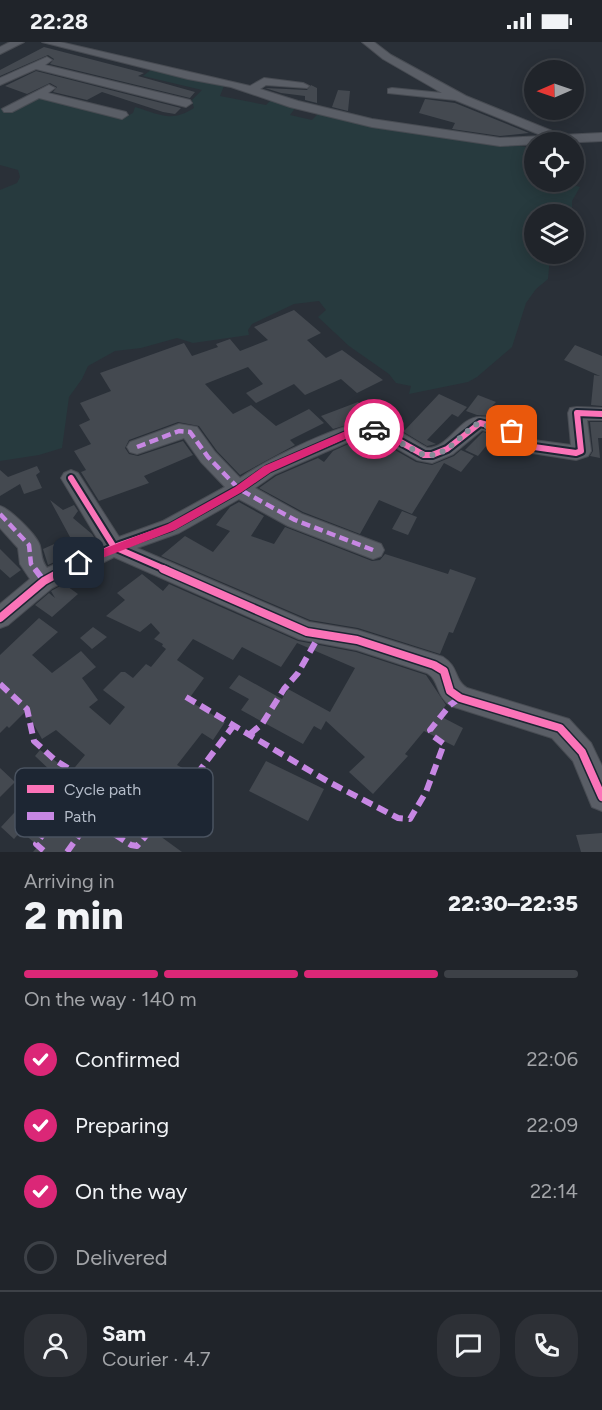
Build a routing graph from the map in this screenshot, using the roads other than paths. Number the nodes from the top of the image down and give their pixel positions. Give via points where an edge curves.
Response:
1 (8, 42) edge
2 (19, 42) edge
3 (46, 42) edge
4 (367, 42) edge
5 (0, 45) edge
6 (71, 48) junction
7 (0, 51) edge
8 (36, 66) junction
9 (72, 75) junction
10 (0, 82) edge
11 (303, 86) dead end
12 (251, 90) junction
13 (392, 91) dead end
14 (37, 94) junction
15 (462, 99) junction
16 (186, 103) dead end
17 (8, 108) dead end
18 (122, 115) dead end
19 (544, 132) edge
20 (602, 137) edge
21 (584, 138) edge
22 (524, 141) edge
23 (602, 414) edge
24 (137, 447) dead end
25 (71, 478) dead end
26 (239, 489) junction
27 (0, 514) edge
28 (114, 547) junction
29 (373, 550) dead end
30 (44, 581) junction
31 (0, 618) edge
32 (602, 797) edge

1 - 5 street
2 - 7 street
3 - 6 street
4 - 15 street
6 - 8 street
6 - 12 street
8 - 9 street
8 - 10 street
9 - 14 street
9 - 16 street
11 - 12 street via 264,81
12 - 22 street via 372,123 500,142
13 - 15 street
14 - 17 street
14 - 18 street
15 - 19 street
20 - 21 street
23 - 26 street via 577,413 581,451 576,453 520,445 512,431 480,423 432,456 377,429 362,428 267,469
24 - 26 street via 179,430 190,432
25 - 28 street
26 - 28 street via 171,527
26 - 29 street via 295,520
27 - 30 street via 29,545 31,564
28 - 30 street
28 - 32 street via 307,632 357,640 434,665 444,671 450,691 460,698 560,728 582,752
30 - 31 street

